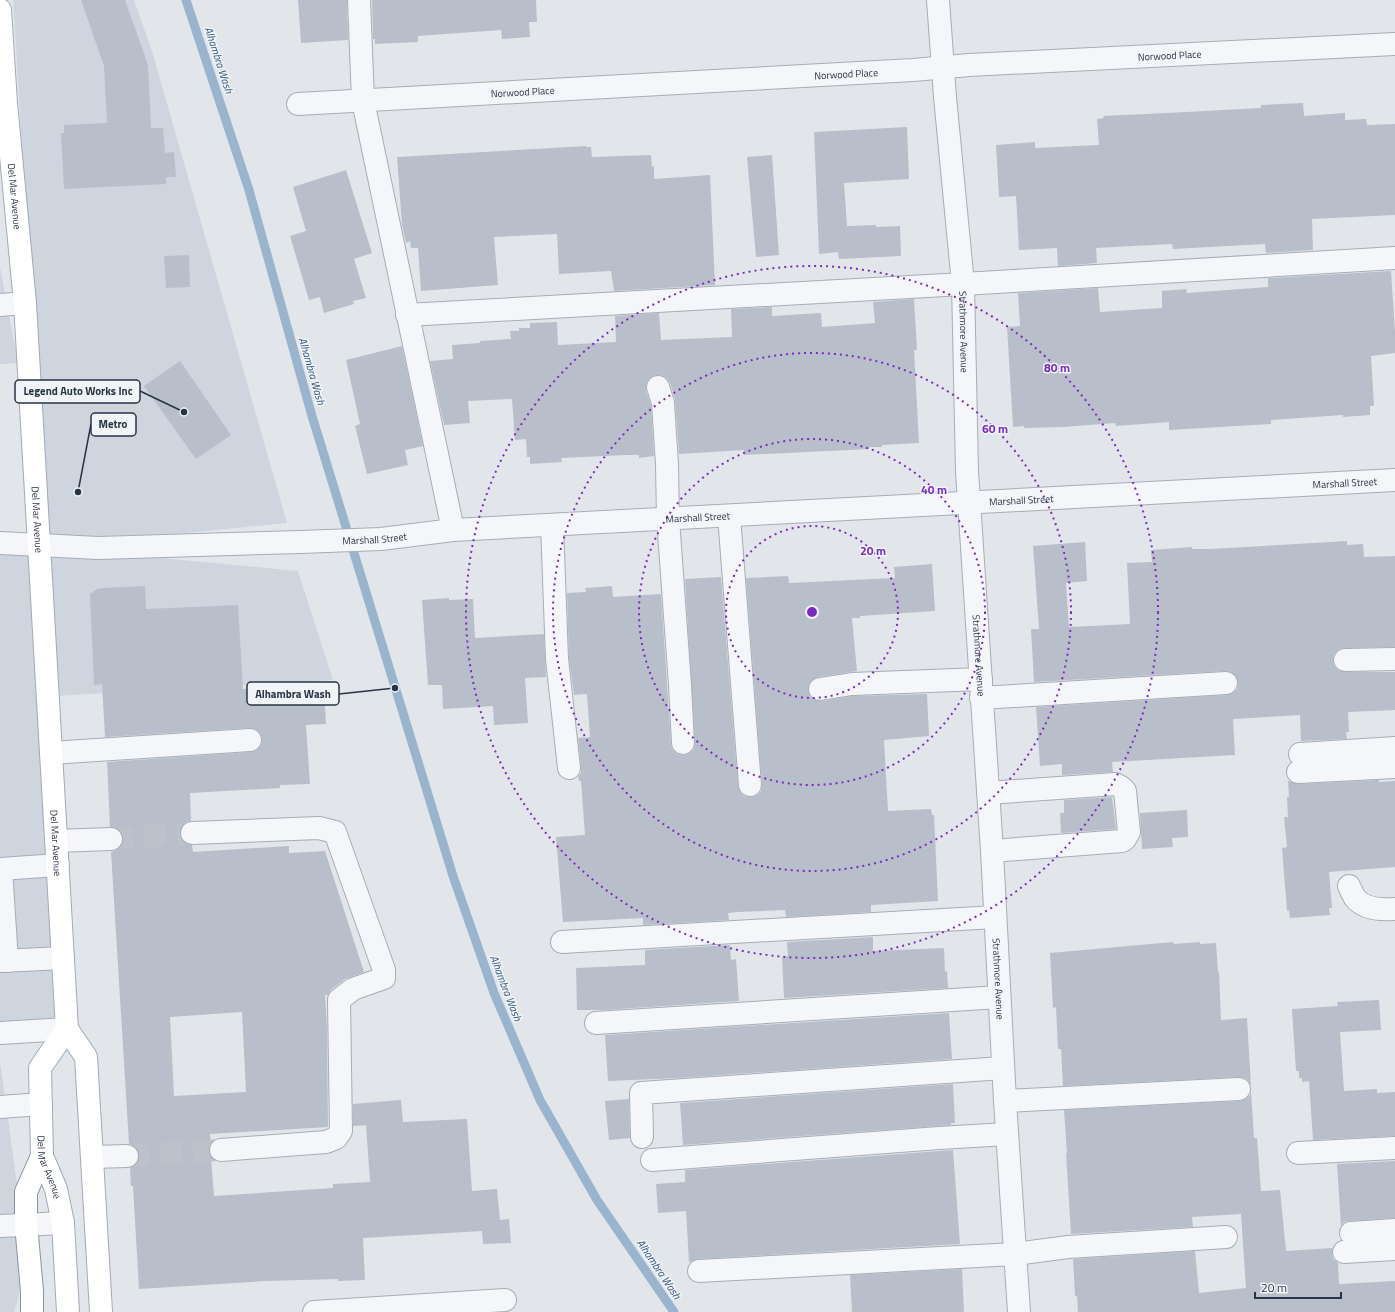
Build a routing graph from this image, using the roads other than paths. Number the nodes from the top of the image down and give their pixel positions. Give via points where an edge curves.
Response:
1 (358, 0) edge
2 (938, 0) edge
3 (0, 10) edge
4 (1395, 44) edge
5 (943, 67) junction
6 (363, 100) junction
7 (298, 104) dead end
8 (1395, 258) edge
9 (963, 284) junction
10 (24, 303) junction
11 (0, 305) edge
12 (407, 315) junction
13 (658, 387) dead end
14 (1395, 480) edge
15 (969, 502) junction
16 (729, 516) junction
17 (668, 519) junction
18 (552, 525) junction
19 (453, 530) junction
20 (0, 543) edge
21 (39, 545) junction
22 (1395, 659) edge
23 (1344, 660) dead end
24 (1226, 684) dead end
25 (981, 688) junction
26 (820, 689) dead end
27 (250, 740) dead end
28 (683, 743) dead end
29 (1395, 748) edge
30 (51, 753) junction
31 (1395, 767) edge
32 (569, 768) dead end
33 (750, 785) dead end
34 (988, 792) junction
35 (192, 833) tunnel mouth
36 (111, 840) tunnel mouth
37 (56, 841) junction
38 (992, 851) junction
39 (58, 865) junction
40 (0, 869) edge
41 (1349, 886) dead end
42 (1395, 909) edge
43 (995, 917) junction
44 (562, 942) dead end
45 (63, 958) junction
46 (4, 961) edge
47 (999, 998) junction
48 (596, 1023) dead end
49 (67, 1029) junction
50 (0, 1033) edge
51 (1003, 1068) junction
52 (1239, 1089) dead end
53 (1005, 1101) junction
54 (41, 1104) junction
55 (0, 1107) edge
56 (1007, 1134) junction
57 (642, 1137) dead end
58 (1395, 1148) edge
59 (221, 1150) tunnel mouth
60 (1298, 1153) dead end
61 (42, 1156) junction
62 (127, 1156) tunnel mouth
63 (92, 1157) junction
64 (652, 1160) dead end
65 (63, 1223) junction
66 (26, 1224) junction
67 (0, 1226) edge
68 (1395, 1230) edge
69 (1226, 1237) dead end
70 (1395, 1249) edge
71 (1015, 1254) junction
72 (699, 1271) dead end
73 (505, 1300) dead end
74 (32, 1312) edge
75 (68, 1312) edge
76 (101, 1312) edge
77 (314, 1312) edge
78 (1019, 1312) edge

1 - 6 street
2 - 5 street, Strathmore Avenue
3 - 10 main road, Del Mar Avenue
4 - 5 street, Norwood Place
5 - 6 street, Norwood Place
5 - 9 street, Strathmore Avenue
6 - 7 street, Norwood Place
6 - 12 street
8 - 9 street
9 - 12 street
9 - 15 street, Strathmore Avenue
10 - 11 street
10 - 21 main road, Del Mar Avenue
12 - 19 street
13 - 17 street via 663,403
14 - 15 street, Marshall Street
15 - 16 street, Marshall Street
15 - 25 street, Strathmore Avenue
16 - 17 street, Marshall Street
16 - 33 street
17 - 18 street, Marshall Street
17 - 28 street
18 - 19 street, Marshall Street
18 - 32 street via 557,659
19 - 21 street, Marshall Street via 381,540 98,548
20 - 21 street, Marshall Street
21 - 30 main road, Del Mar Avenue
22 - 23 street
24 - 25 street
25 - 26 street via 852,684
25 - 34 street, Strathmore Avenue
27 - 30 street
29 - 31 street via 1299,763
30 - 37 main road, Del Mar Avenue
34 - 38 street, Strathmore Avenue
34 - 38 street via 1115,784 1125,791 1128,832 1122,841
35 - 59 street via 319,828 335,832 384,970 384,978 353,989 339,1000 341,1131 336,1138 326,1142
36 - 37 street
37 - 39 main road, Del Mar Avenue
38 - 43 street, Strathmore Avenue
39 - 40 street
39 - 45 main road, Del Mar Avenue
40 - 46 street
41 - 42 street via 1356,899 1368,907
43 - 44 street
43 - 47 street, Strathmore Avenue
45 - 46 street
45 - 49 main road, Del Mar Avenue
47 - 48 street
47 - 51 street, Strathmore Avenue
49 - 50 street
49 - 54 main road, Del Mar Avenue via 40,1068
49 - 63 main road via 86,1057
51 - 53 street, Strathmore Avenue
51 - 57 street via 641,1093
52 - 53 street
53 - 56 street, Strathmore Avenue
54 - 55 street
54 - 61 main road, Del Mar Avenue
56 - 64 street
56 - 71 street, Strathmore Avenue
58 - 60 street
61 - 65 main road, Del Mar Avenue via 56,1189
61 - 66 main road via 26,1192
62 - 63 street
63 - 76 main road
65 - 66 street
65 - 75 main road, Del Mar Avenue
66 - 67 street
66 - 74 main road
68 - 70 street via 1348,1243
69 - 71 street
71 - 72 street
71 - 78 street, Strathmore Avenue
73 - 77 street

